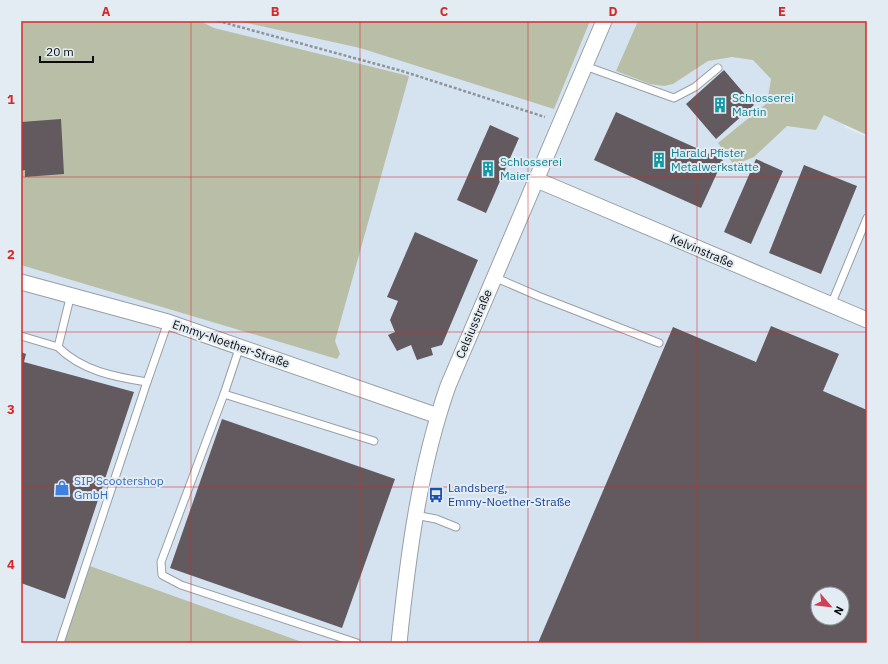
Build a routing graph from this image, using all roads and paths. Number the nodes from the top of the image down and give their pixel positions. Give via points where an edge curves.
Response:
1 (218, 21) edge
2 (604, 21) edge
3 (585, 66) junction
4 (718, 68) dead end
5 (561, 122) junction
6 (537, 180) junction
7 (867, 218) edge
8 (494, 276) junction
9 (21, 282) edge
10 (71, 294) junction
11 (831, 305) junction
12 (867, 320) edge
13 (168, 322) junction
14 (21, 336) edge
15 (659, 342) dead end
16 (240, 346) junction
17 (58, 347) junction
18 (147, 382) junction
19 (224, 394) junction
20 (438, 416) junction
21 (374, 441) dead end
22 (415, 515) junction
23 (456, 527) dead end
24 (60, 643) edge
25 (357, 643) edge
26 (399, 643) edge

1 - 5 path via 402,71
2 - 3 street, Celsiusstraße
3 - 4 lane via 674,98 695,87
3 - 5 street, Celsiusstraße
5 - 6 street, Celsiusstraße
6 - 8 street, Celsiusstraße
6 - 11 street, Kelvinstraße
7 - 11 lane
8 - 15 lane via 538,296
8 - 20 street, Celsiusstraße
9 - 10 street, Emmy-Noether-Straße
10 - 13 street, Emmy-Noether-Straße
10 - 17 lane
11 - 12 street, Kelvinstraße
13 - 16 street, Emmy-Noether-Straße
13 - 18 lane
14 - 17 lane
16 - 19 lane
16 - 20 street, Emmy-Noether-Straße
17 - 18 lane via 68,358 85,367 115,377
18 - 24 lane
19 - 21 lane
19 - 25 lane via 161,562 162,574 181,585
20 - 22 street, Celsiusstraße
22 - 23 lane via 436,519
22 - 26 street, Celsiusstraße

